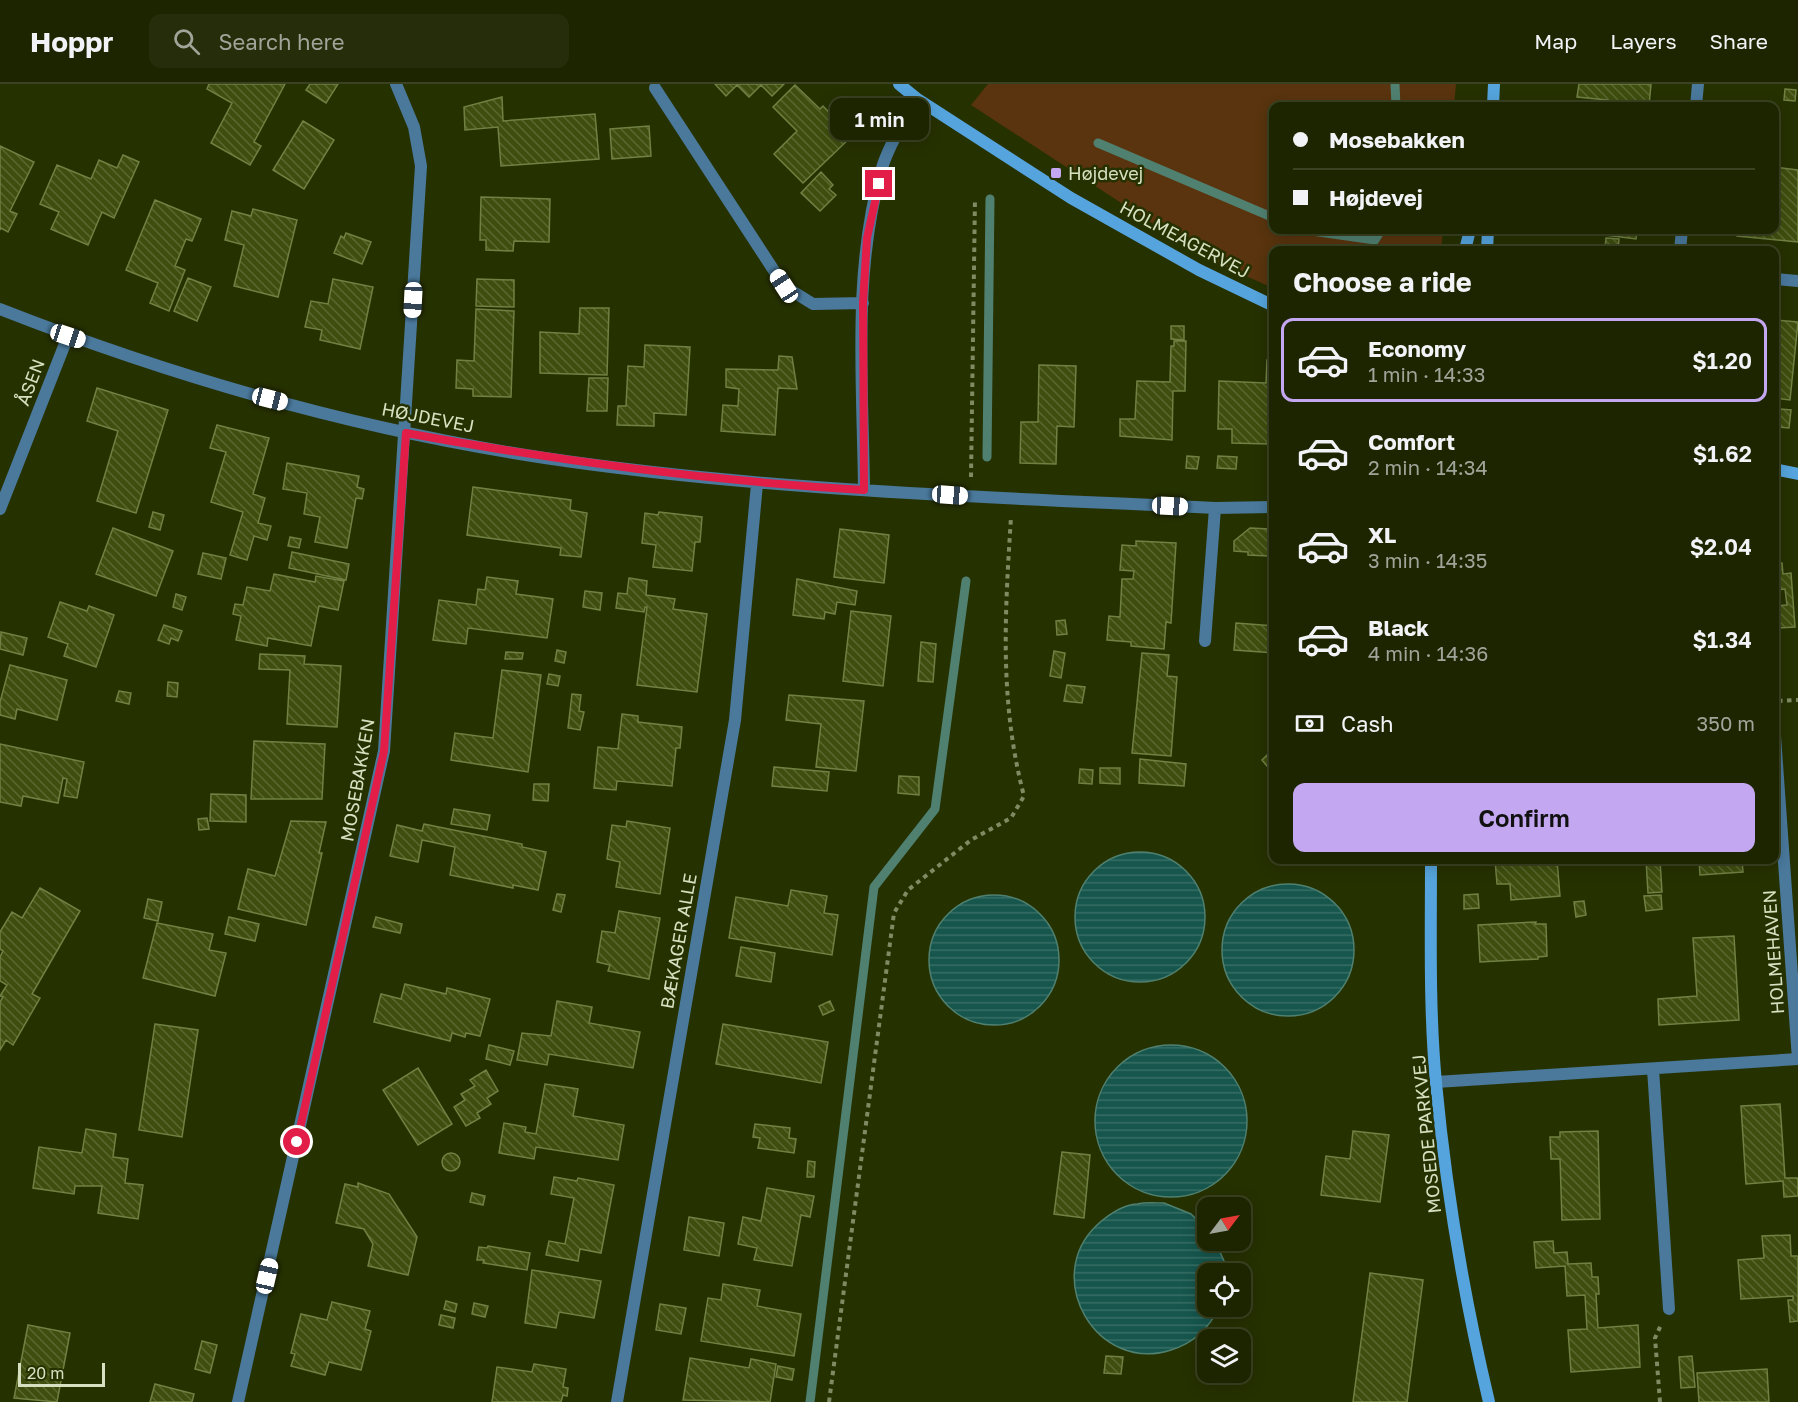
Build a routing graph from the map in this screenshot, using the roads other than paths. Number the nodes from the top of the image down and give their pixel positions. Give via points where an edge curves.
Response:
1 (396, 84) edge
2 (899, 84) edge
3 (1494, 84) edge
4 (1698, 84) edge
5 (656, 88) dead end
6 (916, 98) junction
7 (1493, 102) edge
8 (1696, 102) edge
9 (1779, 279) edge
10 (1798, 281) edge
11 (863, 303) junction
12 (1269, 304) edge
13 (0, 309) edge
14 (68, 336) junction
15 (406, 433) junction
16 (1779, 470) edge
17 (1798, 474) edge
18 (757, 484) junction
19 (864, 490) junction
20 (1269, 507) edge
21 (1215, 508) junction
22 (0, 509) edge
23 (1205, 641) dead end
24 (1779, 787) edge
25 (1431, 864) edge
26 (1653, 1069) junction
27 (1436, 1082) junction
28 (1669, 1309) road end
29 (238, 1402) edge
30 (617, 1402) edge
31 (1489, 1402) edge

1 - 15 street, MOSEBAKKEN via 414,127 421,166
2 - 6 street, HOLMEAGERVEJ
3 - 7 street
4 - 8 street
5 - 11 street via 784,286 813,303
6 - 11 street via 883,166 867,238
6 - 12 street, HOLMEAGERVEJ via 1071,198 1199,270
9 - 10 street
11 - 19 street
13 - 14 street, HØJDEVEJ
14 - 15 street, HØJDEVEJ via 247,394
14 - 22 street, ÅSEN
15 - 18 street, HØJDEVEJ via 545,458
15 - 29 street, MOSEBAKKEN via 384,751
16 - 17 street
18 - 19 street, HØJDEVEJ
18 - 30 street, BÆKAGER ALLE via 735,720
19 - 21 street, HØJDEVEJ
20 - 21 street, HØJDEVEJ
21 - 23 street
24 - 26 street, HOLMEHAVEN via 1798,1059
25 - 27 street, MOSEDE PARKVEJ
26 - 27 street, HOLMEHAVEN
26 - 28 street
27 - 31 street, MOSEDE PARKVEJ via 1453,1218

